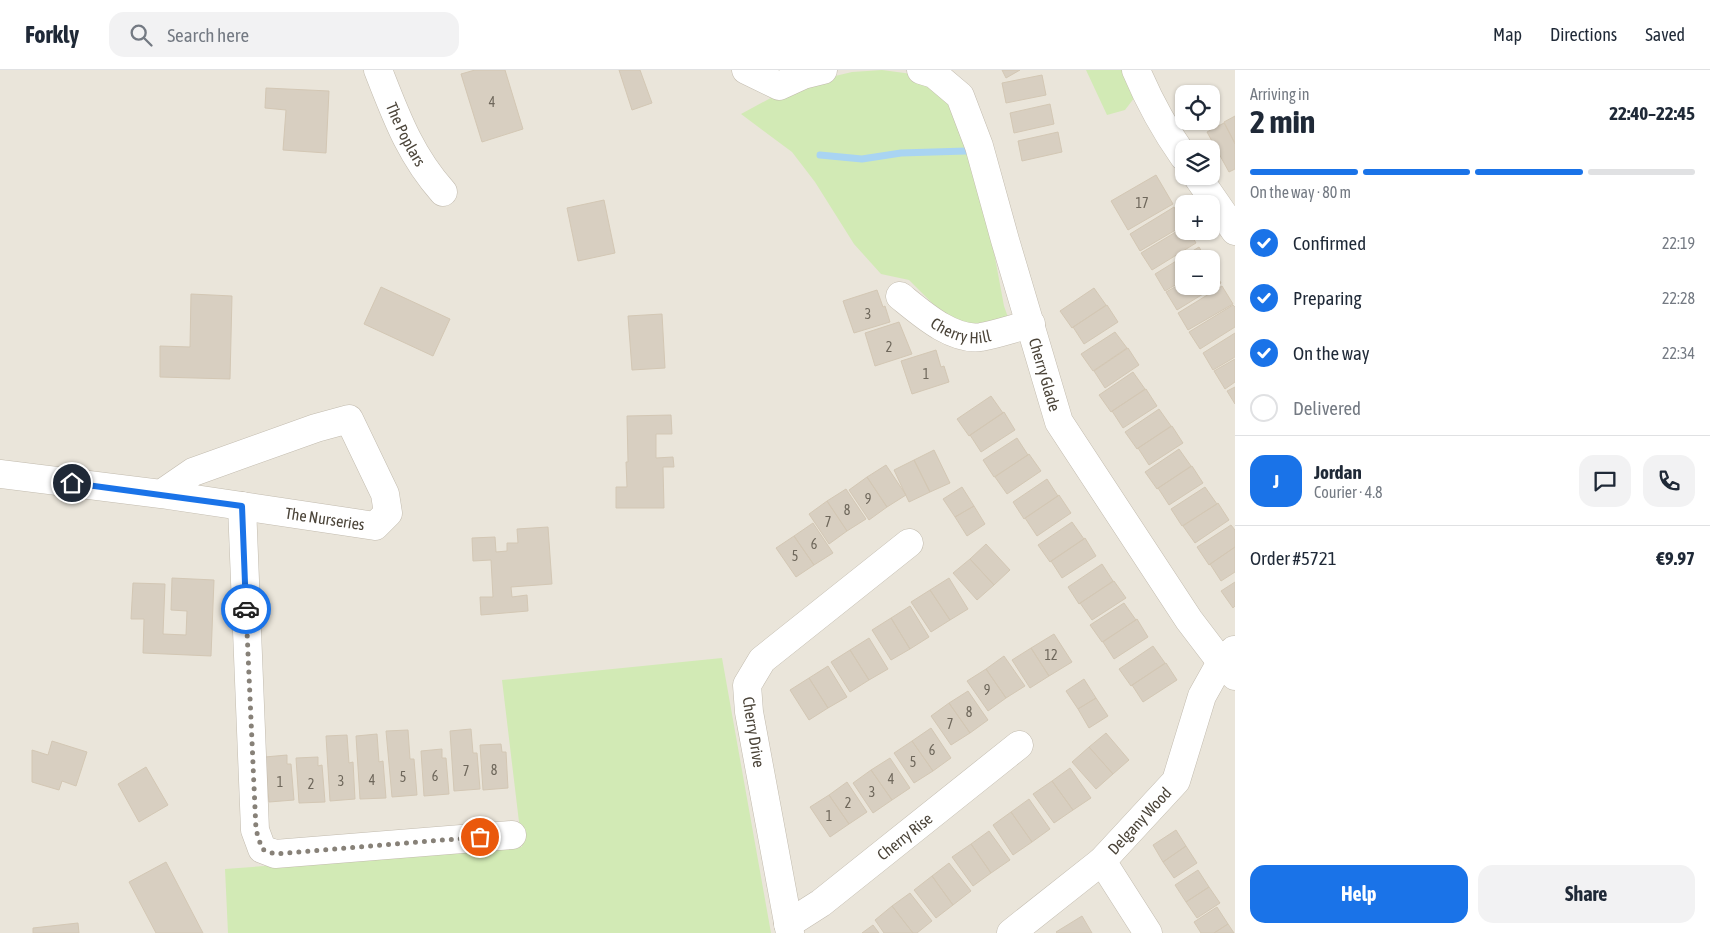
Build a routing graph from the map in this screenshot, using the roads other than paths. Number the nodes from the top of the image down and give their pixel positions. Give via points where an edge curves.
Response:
1 (378, 70) edge
2 (746, 70) edge
3 (921, 70) edge
4 (1136, 70) edge
5 (813, 73) edge
6 (1175, 144) edge
7 (1205, 185) edge
8 (443, 192) dead end
9 (1233, 224) edge
10 (900, 296) dead end
11 (1030, 324) junction
12 (0, 474) edge
13 (161, 494) junction
14 (242, 506) junction
15 (909, 542) dead end
16 (1230, 662) edge
17 (1019, 745) dead end
18 (512, 835) dead end
19 (1102, 861) junction
20 (789, 928) edge
21 (1012, 933) edge
22 (1148, 933) edge

1 - 8 street, The Poplars via 400,126 428,175
2 - 5 street via 779,86
3 - 11 street, Cherry Glade via 934,74 960,96 979,146
4 - 6 street
7 - 9 street
10 - 11 street, Cherry Hill via 952,332 979,337
11 - 16 street, Cherry Glade via 1059,422 1189,620
12 - 13 street, The Nurseries
13 - 14 street, The Nurseries
13 - 14 street, The Nurseries via 193,472 348,419 385,494 388,514 375,526
14 - 18 street via 256,830 262,849 275,854
15 - 20 street, Cherry Drive via 762,660 747,685 749,712
16 - 19 street, Delgany Wood via 1202,696 1176,781
17 - 20 street, Cherry Rise
19 - 21 street, Delgany Wood
19 - 22 street

